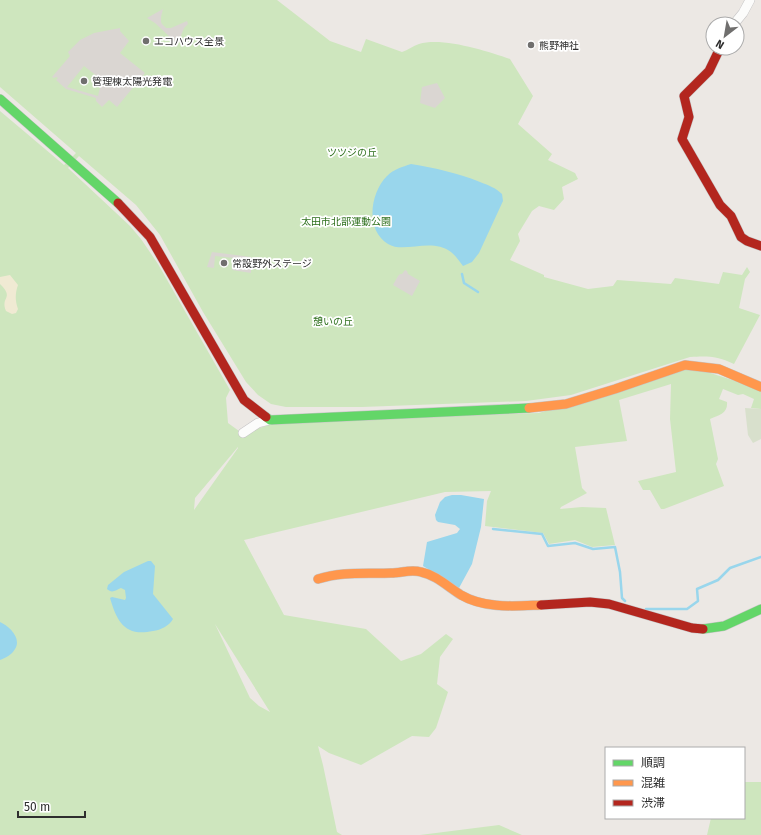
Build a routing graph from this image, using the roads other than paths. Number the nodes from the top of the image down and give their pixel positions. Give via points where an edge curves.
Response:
1 (750, 0) edge
2 (741, 16) edge
3 (717, 56) edge
4 (0, 99) edge
5 (761, 246) edge
6 (761, 388) edge
7 (270, 420) junction
8 (243, 433) dead end
9 (318, 579) dead end
10 (761, 609) edge

1 - 2 street
3 - 5 street via 710,72 684,96 689,117 682,139 720,205 731,216 742,237
4 - 7 street via 119,204 150,237 244,400
6 - 7 street via 719,369 685,365 588,398 544,407
7 - 8 street via 258,423
9 - 10 street via 346,572 391,573 419,570 467,599 482,604 514,606 606,603 701,629 714,629 737,622

